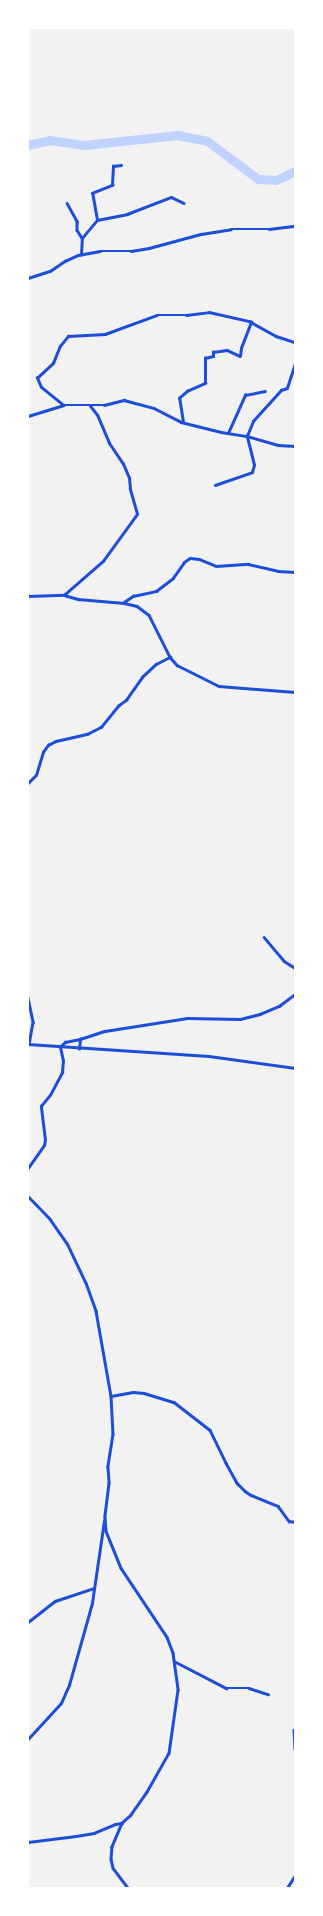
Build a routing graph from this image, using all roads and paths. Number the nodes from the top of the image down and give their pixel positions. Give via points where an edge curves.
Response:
1 (121, 165) dead end
2 (67, 203) dead end
3 (184, 203) dead end
4 (97, 220) junction
5 (295, 226) edge
6 (82, 238) junction
7 (81, 255) junction
8 (28, 278) edge
9 (251, 322) junction
10 (295, 342) edge
11 (295, 364) edge
12 (265, 390) dead end
13 (63, 405) junction
14 (90, 406) junction
15 (28, 416) edge
16 (183, 422) junction
17 (228, 433) junction
18 (247, 436) junction
19 (295, 446) edge
20 (215, 485) dead end
21 (295, 572) edge
22 (64, 595) junction
23 (28, 596) edge
24 (124, 603) junction
25 (170, 657) junction
26 (295, 692) edge
27 (28, 783) edge
28 (264, 937) dead end
29 (295, 968) edge
30 (295, 994) edge
31 (28, 998) edge
32 (80, 1039) junction
33 (28, 1044) edge
34 (60, 1047) junction
35 (79, 1049) junction
36 (295, 1068) edge
37 (28, 1168) edge
38 (28, 1196) edge
39 (111, 1396) junction
40 (105, 1518) junction
41 (295, 1522) edge
42 (94, 1588) junction
43 (28, 1622) edge
44 (174, 1661) junction
45 (268, 1694) dead end
46 (294, 1730) dead end
47 (28, 1739) edge
48 (295, 1749) edge
49 (122, 1823) junction
50 (28, 1842) edge
51 (295, 1875) edge
52 (128, 1888) edge
53 (287, 1888) edge

1 - 4 street via 113,166 112,185 92,193
2 - 6 street via 77,221 77,230
3 - 4 street via 171,197 127,214
4 - 6 street
5 - 7 street via 231,229 149,248
6 - 7 street
7 - 8 street via 65,260 50,271
9 - 10 street via 280,338
9 - 13 street via 209,312 157,315 105,334 68,336 60,346 53,363 37,378 41,387
9 - 16 street via 240,356 227,350 213,352 213,356 205,358 205,383 187,391 179,398
11 - 18 street via 288,388 281,390 253,421
12 - 17 street via 245,395
13 - 14 street
13 - 15 street
14 - 16 street via 124,400 154,408
14 - 22 street via 97,415 108,443 123,464 129,478 137,514 103,561
16 - 17 street
17 - 18 street
18 - 19 street
18 - 20 street via 254,465 252,472
21 - 24 street via 248,564 216,566 190,558 173,578 156,591 133,596
22 - 23 street
22 - 24 street via 78,599
24 - 25 street via 137,606 149,615
25 - 26 street via 177,665 219,686
25 - 27 street via 156,664 142,677 126,700 118,705 100,727 87,734 48,745 43,752 36,775
28 - 29 street via 284,961
30 - 32 street via 279,1006 240,1019 164,1020 105,1031
31 - 33 street via 33,1022
32 - 34 street via 65,1042
32 - 35 street
33 - 34 street
34 - 35 street
34 - 37 street via 62,1072 41,1106 44,1145
35 - 36 street via 209,1056
38 - 39 street via 50,1219 67,1243 86,1283 96,1311
39 - 40 street via 113,1434
39 - 41 street via 144,1393 174,1402 210,1430 226,1463 245,1491 278,1506 289,1521
40 - 42 street
40 - 44 street via 110,1543 121,1568 167,1637
42 - 43 street via 55,1601
42 - 47 street via 64,1699
44 - 45 street via 226,1688 249,1688
44 - 49 street via 178,1690 169,1753 147,1792
46 - 48 street
49 - 50 street via 82,1835
49 - 52 street via 112,1847 111,1859 113,1868
51 - 53 street

